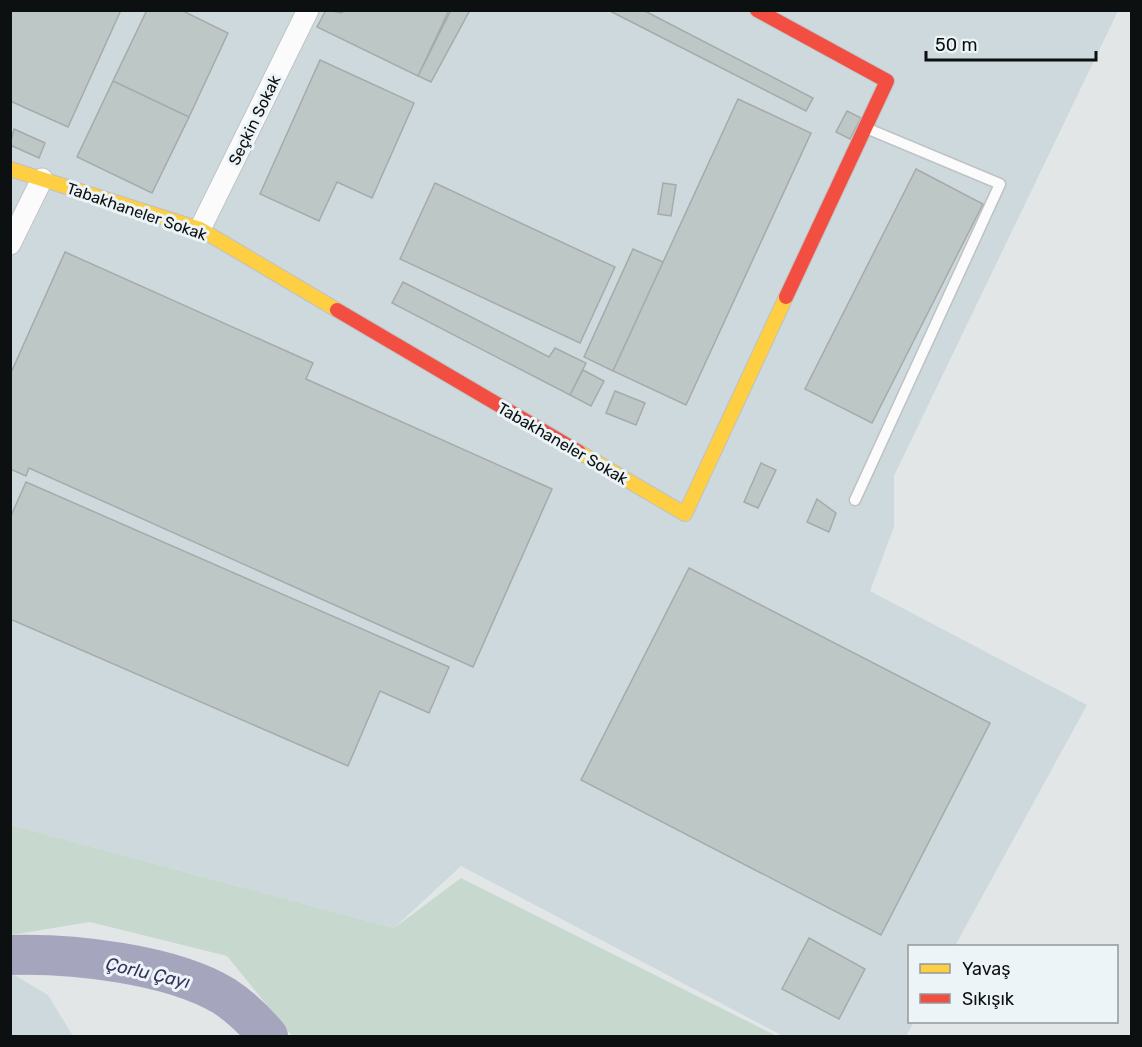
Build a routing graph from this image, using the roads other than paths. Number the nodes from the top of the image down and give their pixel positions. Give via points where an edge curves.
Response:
1 (308, 10) edge
2 (757, 10) edge
3 (866, 128) junction
4 (10, 169) edge
5 (42, 179) junction
6 (200, 229) junction
7 (10, 244) edge
8 (855, 500) dead end

1 - 6 street, Seçkin Sokak
2 - 3 street, Tabakhaneler Sokak via 887,81
3 - 6 street, Tabakhaneler Sokak via 685,514
3 - 8 lane via 1000,184
4 - 5 street, Tabakhaneler Sokak
5 - 6 street, Tabakhaneler Sokak
5 - 7 street

